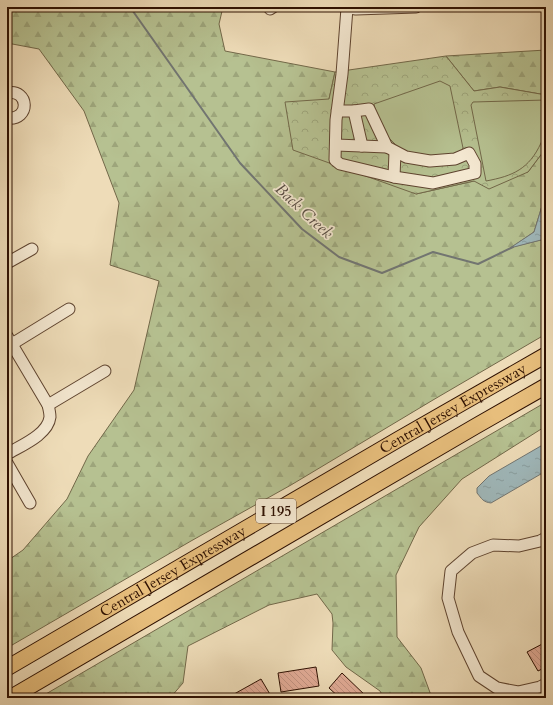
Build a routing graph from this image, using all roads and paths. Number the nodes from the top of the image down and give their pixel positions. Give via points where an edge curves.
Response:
1 (416, 7) edge
2 (345, 8) edge
3 (7, 93) edge
4 (337, 111) junction
5 (354, 111) junction
6 (7, 118) edge
7 (336, 145) junction
8 (362, 146) junction
9 (391, 150) junction
10 (394, 177) junction
11 (32, 248) dead end
12 (7, 263) edge
13 (69, 309) dead end
14 (9, 340) edge
15 (546, 355) edge
16 (105, 371) dead end
17 (546, 386) edge
18 (48, 405) junction
19 (8, 450) edge
20 (7, 463) edge
21 (30, 503) dead end
22 (546, 538) edge
23 (7, 668) edge
24 (546, 684) edge
25 (10, 698) edge

1 - 2 street
2 - 4 street via 342,74
3 - 6 street via 19,95 24,107 19,116
4 - 5 street
4 - 7 street
5 - 8 street
5 - 9 street via 369,109
7 - 8 street
7 - 10 street via 335,160 340,164
8 - 9 street
9 - 10 street
9 - 10 street via 406,157 430,161 455,158 469,153 475,164 475,173 433,183
11 - 12 street
13 - 14 street
14 - 18 street
15 - 23 highway, Central Jersey Expressway / I 195
16 - 18 street
17 - 25 highway, Central Jersey Expressway / I 195
18 - 19 street via 50,418 47,426 38,436
20 - 21 street
22 - 24 street via 519,546 494,545 472,553 451,571 448,598 458,632 479,676 497,688 518,692 540,688

